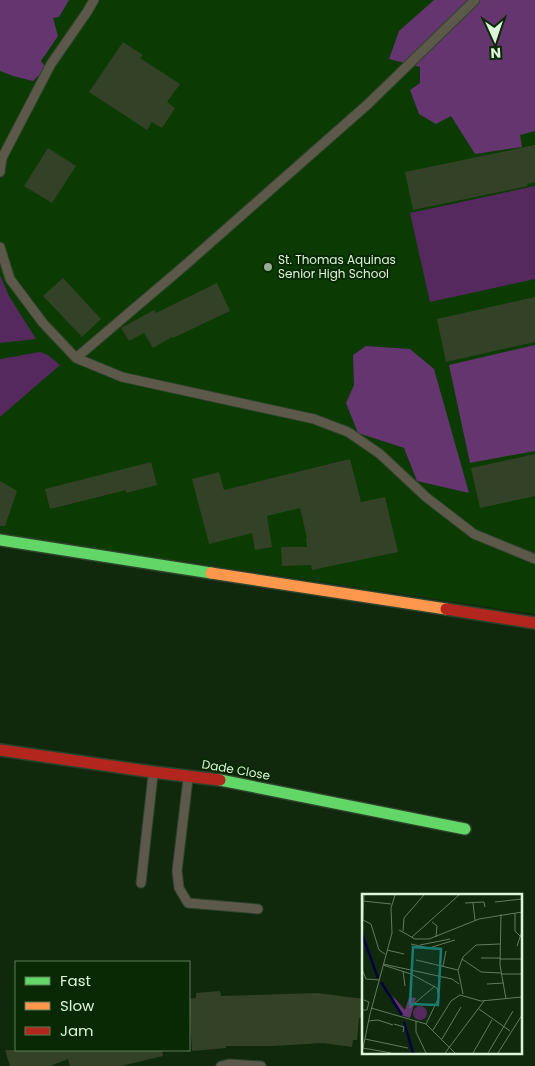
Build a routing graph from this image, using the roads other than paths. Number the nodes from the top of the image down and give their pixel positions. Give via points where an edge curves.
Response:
1 (94, 0) edge
2 (475, 0) edge
3 (0, 172) edge
4 (0, 247) edge
5 (76, 358) junction
6 (0, 540) edge
7 (535, 559) edge
8 (535, 624) edge
9 (0, 750) edge
10 (153, 772) junction
11 (188, 776) junction
12 (465, 829) dead end
13 (141, 883) dead end
14 (258, 909) dead end
15 (221, 1066) edge
16 (261, 1066) edge

1 - 3 lane via 51,64 2,158
2 - 5 lane via 368,104
4 - 5 lane via 10,279 43,323
5 - 7 lane via 122,377 314,419 348,432 380,454 426,497 474,534
6 - 8 street
9 - 10 street, Dade Close
10 - 11 street, Dade Close
10 - 13 lane
11 - 12 street, Dade Close
11 - 14 lane via 177,871 178,888 188,903
15 - 16 lane

